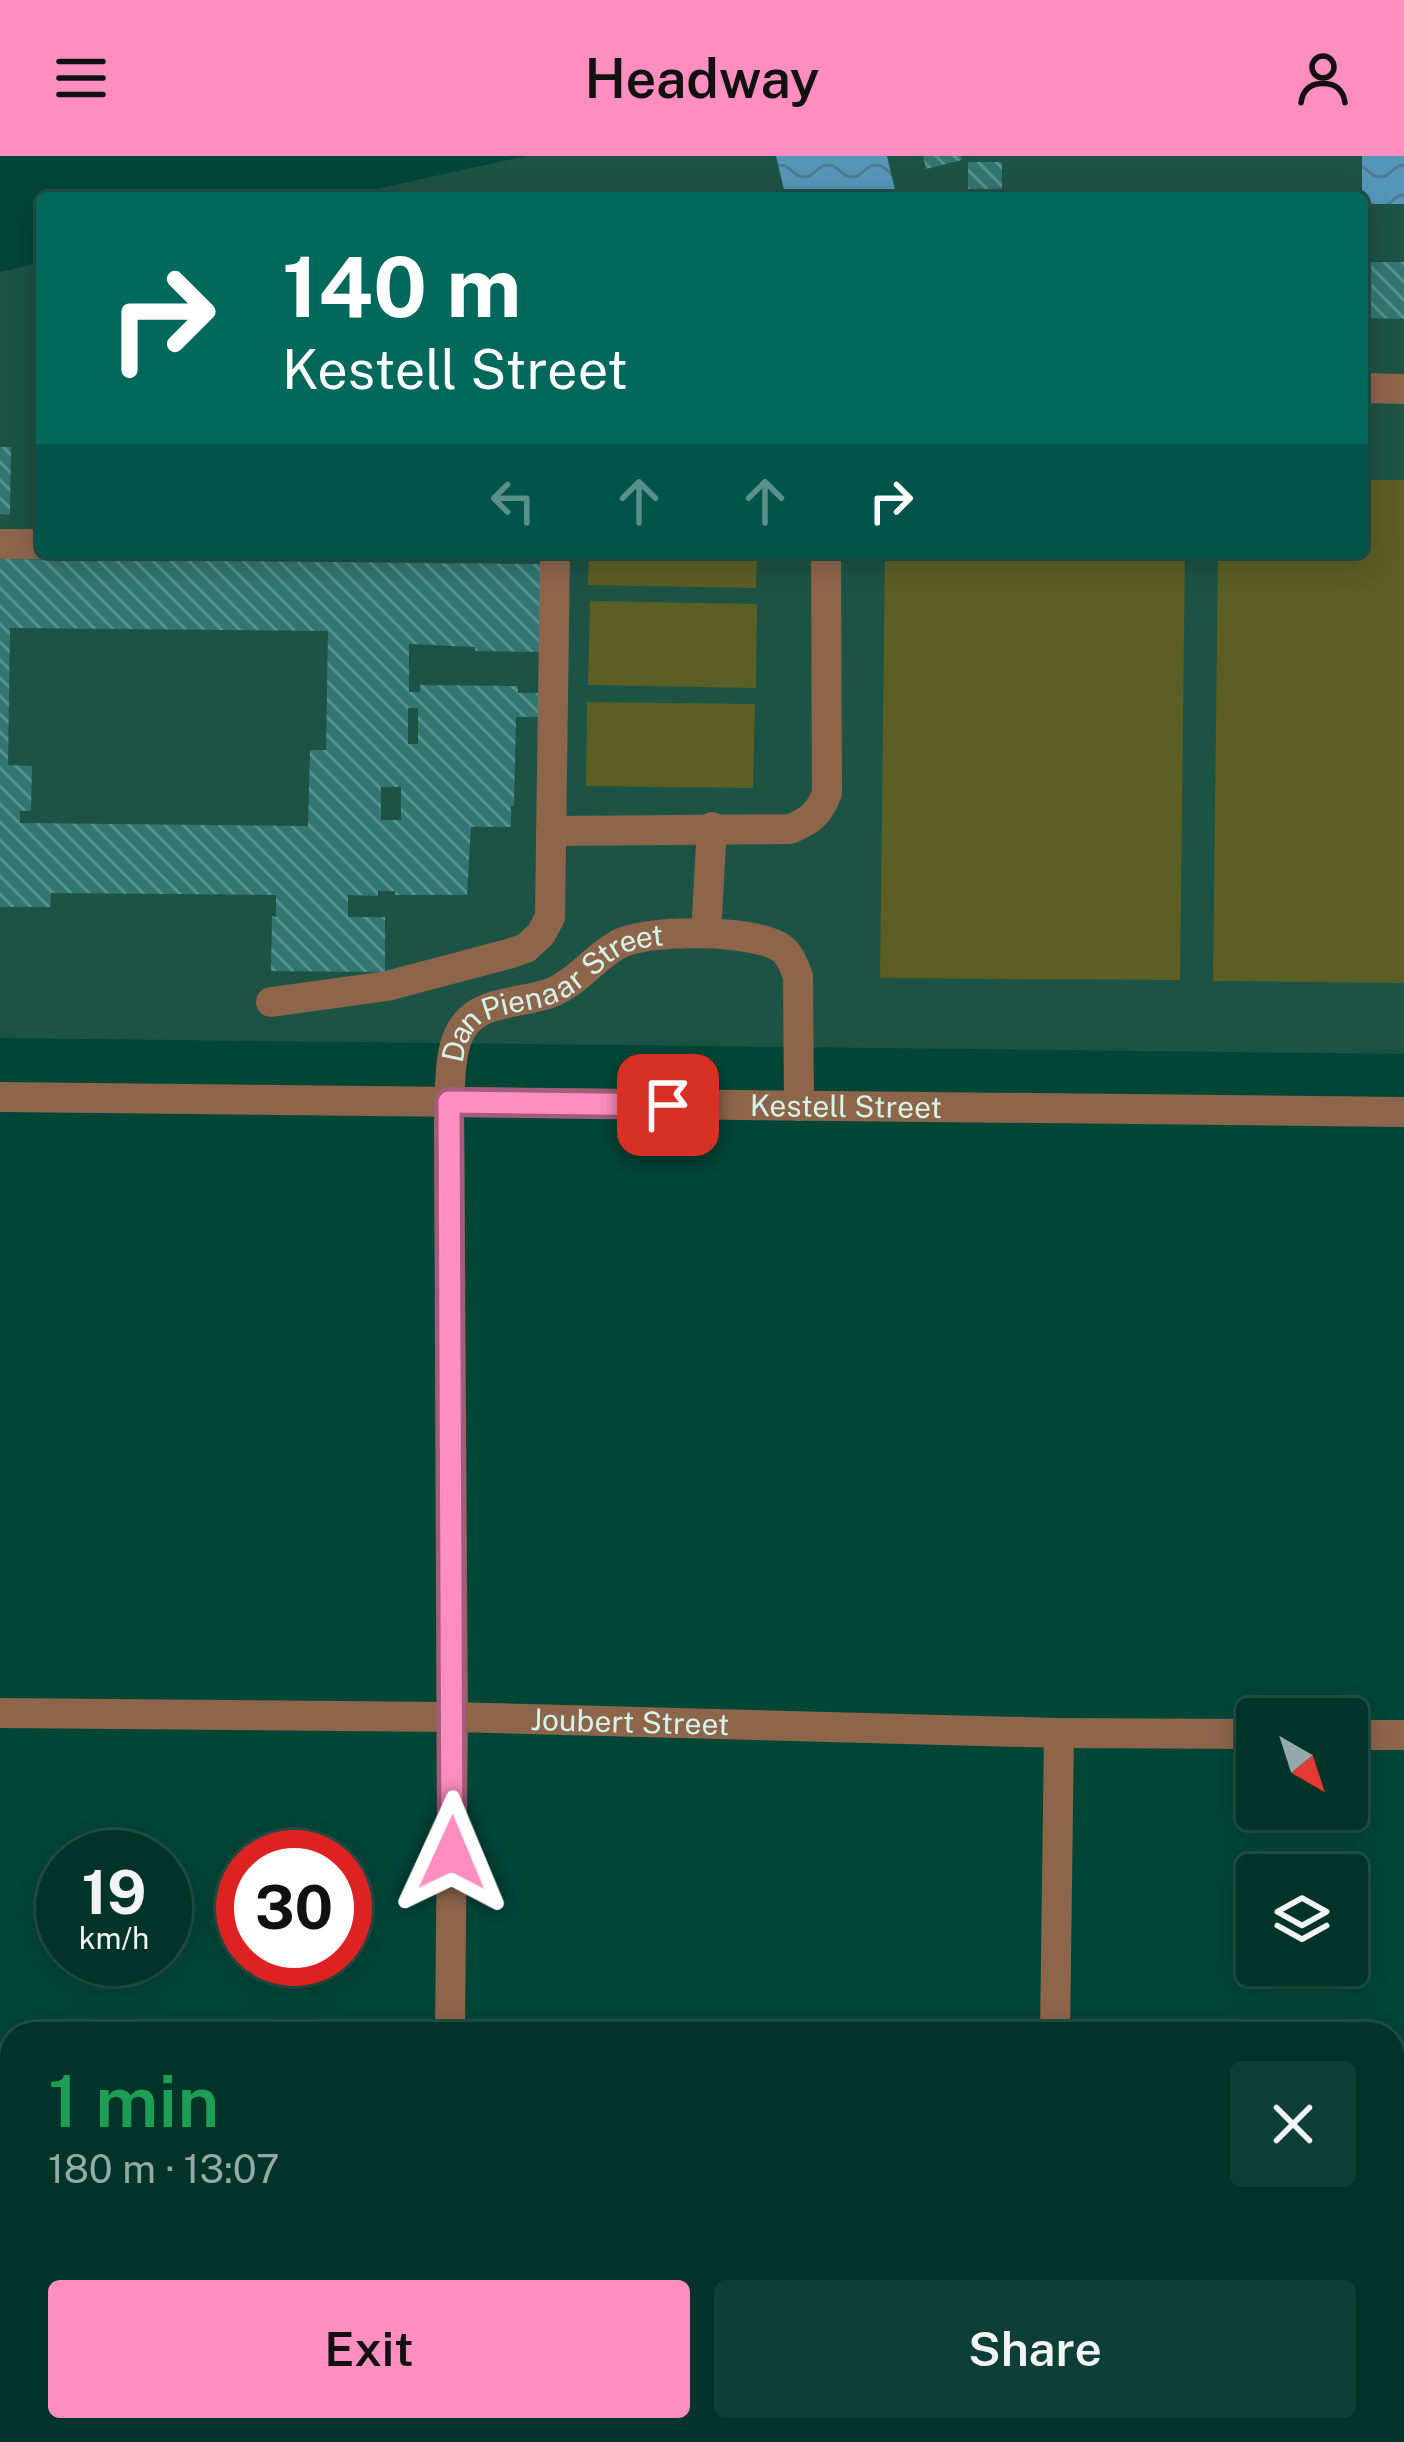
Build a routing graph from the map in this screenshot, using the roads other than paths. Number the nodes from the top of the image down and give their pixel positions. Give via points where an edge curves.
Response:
1 (1368, 388) edge
2 (1404, 389) edge
3 (0, 544) edge
4 (36, 544) edge
5 (555, 558) edge
6 (826, 558) edge
7 (712, 827) junction
8 (551, 831) junction
9 (706, 932) junction
10 (271, 1002) dead end
11 (0, 1097) edge
12 (449, 1102) junction
13 (799, 1106) junction
14 (1404, 1112) edge
15 (0, 1713) edge
16 (453, 1717) junction
17 (1059, 1733) junction
18 (1236, 1734) edge
19 (1368, 1735) edge
20 (1404, 1735) edge
21 (450, 2022) edge
22 (1055, 2022) edge

1 - 2 street
3 - 4 street
5 - 8 street
6 - 7 street via 821,809 790,829
7 - 8 street
7 - 9 street, Dan Pienaar Street
8 - 10 street via 550,917 526,948 387,986
9 - 12 street, Dan Pienaar Street via 627,940 554,991 484,1008 463,1025 454,1047
9 - 13 street, Dan Pienaar Street via 767,942 791,958 798,976
11 - 12 street, Kestell Street
12 - 13 street, Kestell Street
12 - 16 street, Dan Pienaar Street
13 - 14 street, Kestell Street
15 - 16 street, Joubert Street
16 - 17 street, Joubert Street
16 - 21 street, Dan Pienaar Street
17 - 18 street, Joubert Street
17 - 22 street
19 - 20 street

